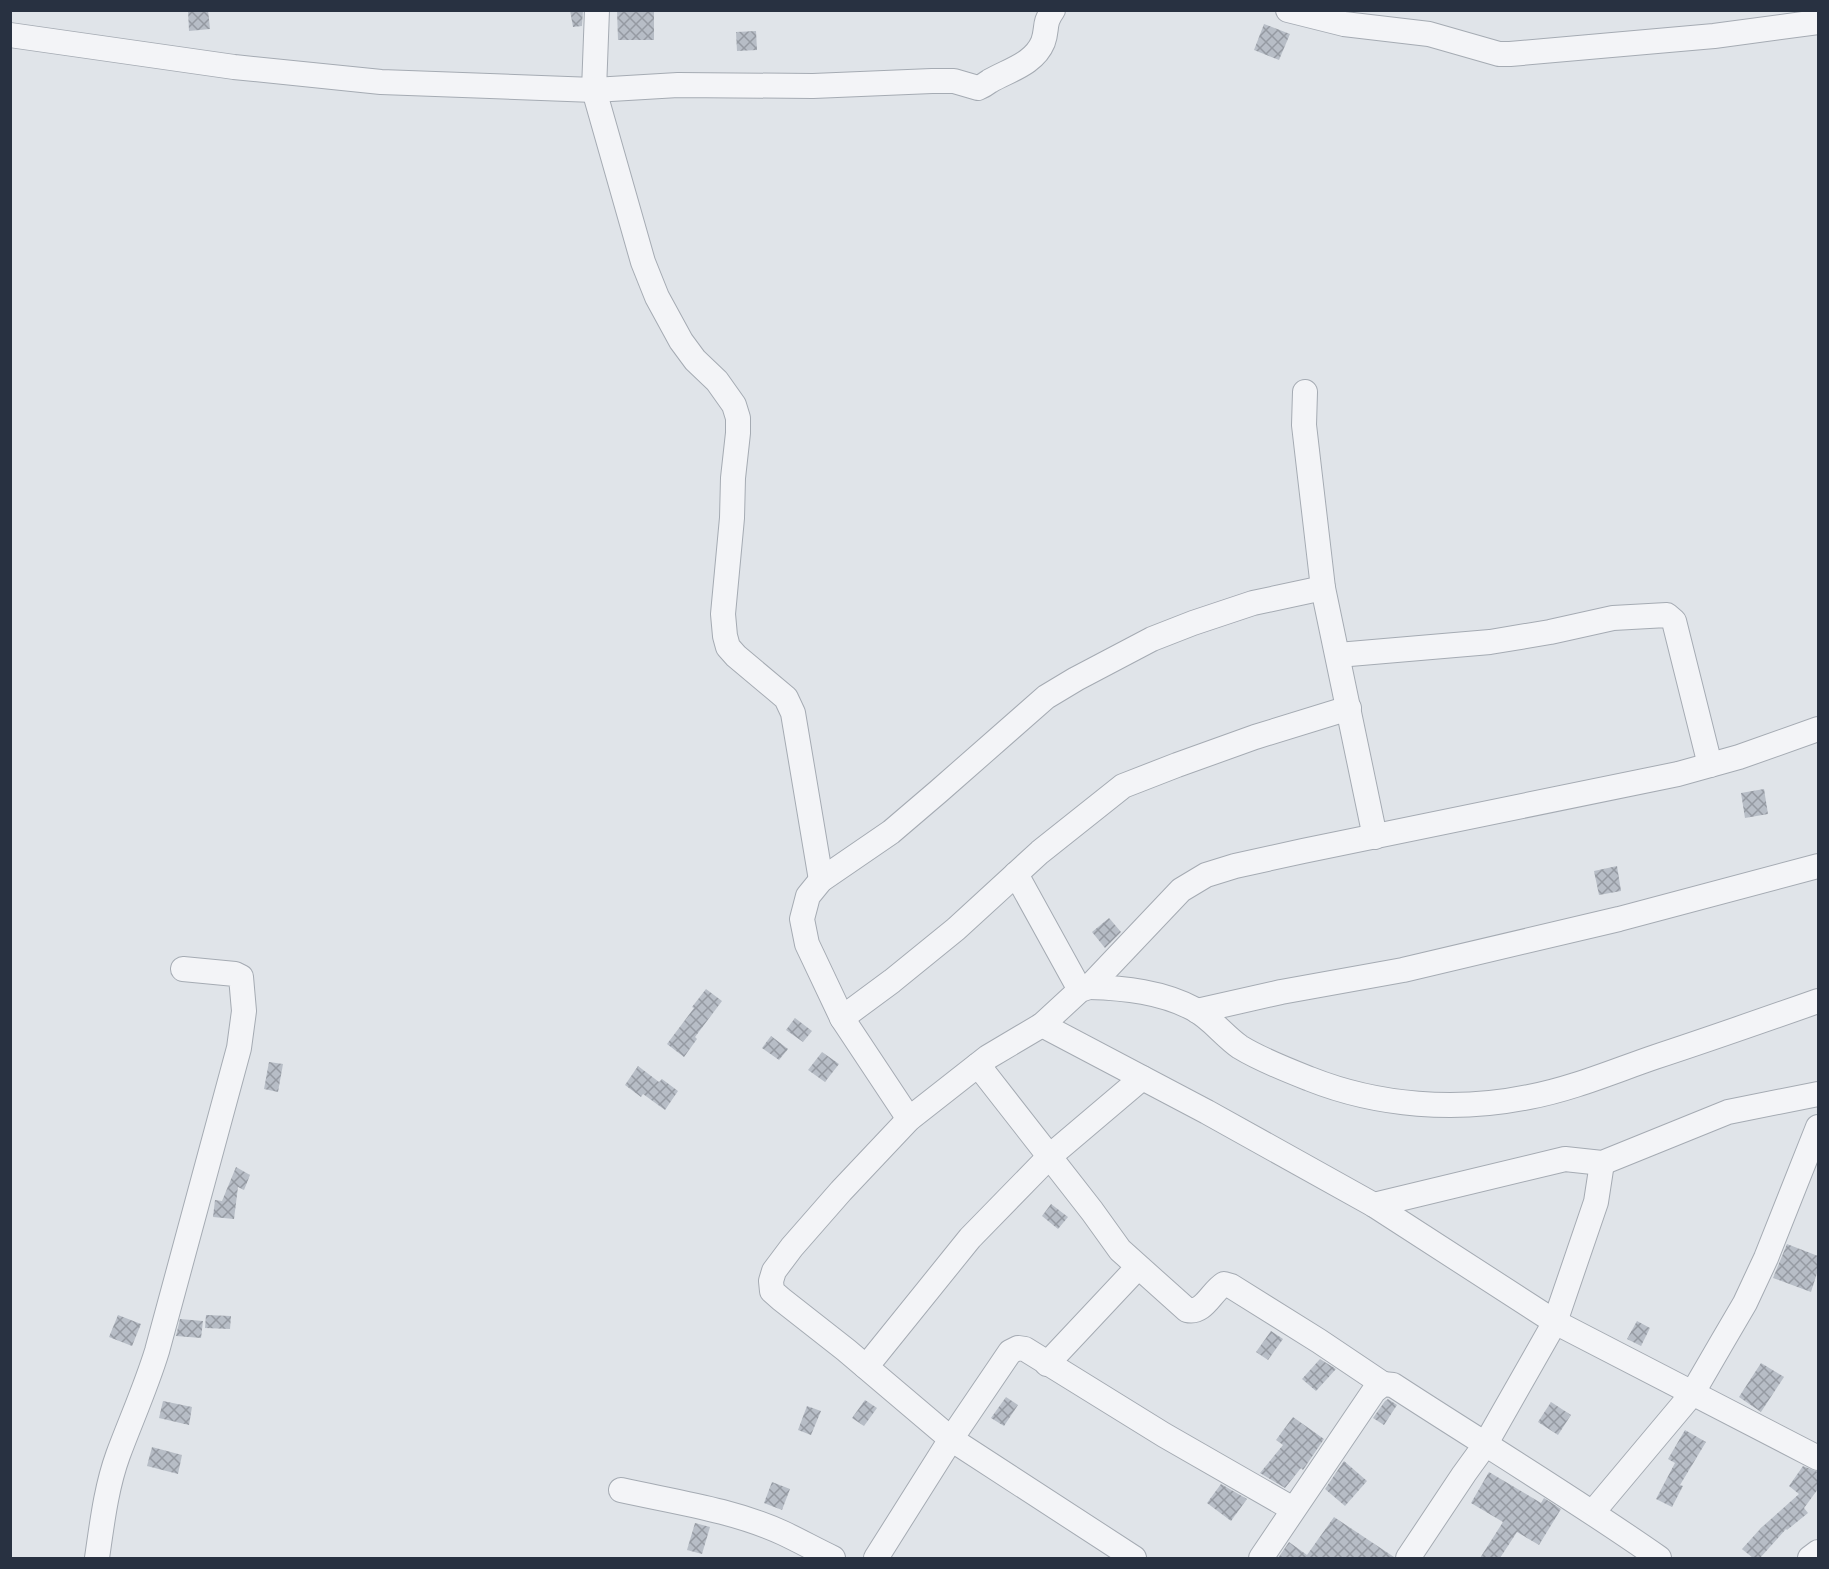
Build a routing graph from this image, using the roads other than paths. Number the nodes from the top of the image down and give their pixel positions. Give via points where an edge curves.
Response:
1 (597, 10) edge
2 (1053, 10) edge
3 (1302, 12) edge
4 (1818, 22) edge
5 (10, 35) edge
6 (594, 90) junction
7 (1305, 392) dead end
8 (1323, 588) junction
9 (1338, 655) junction
10 (1349, 708) junction
11 (1818, 729) edge
12 (1710, 765) junction
13 (1376, 837) junction
14 (1818, 866) edge
15 (1016, 874) junction
16 (821, 880) junction
17 (183, 969) dead end
18 (1084, 989) junction
19 (1818, 1001) edge
20 (1197, 1011) junction
21 (842, 1018) junction
22 (1042, 1025) junction
23 (978, 1065) junction
24 (1142, 1078) junction
25 (1818, 1094) edge
26 (909, 1119) junction
27 (1818, 1127) edge
28 (1050, 1156) junction
29 (1602, 1163) junction
30 (1374, 1205) junction
31 (1138, 1267) junction
32 (1554, 1322) junction
33 (1047, 1364) junction
34 (866, 1367) junction
35 (1383, 1384) junction
36 (1692, 1394) junction
37 (951, 1439) junction
38 (1485, 1445) junction
39 (1818, 1458) edge
40 (621, 1490) dead end
41 (1293, 1509) junction
42 (1593, 1512) junction
43 (1818, 1552) edge
44 (97, 1558) edge
45 (832, 1558) edge
46 (876, 1558) edge
47 (1134, 1558) edge
48 (1261, 1558) edge
49 (1408, 1558) edge
50 (1659, 1558) edge
51 (1810, 1558) edge

1 - 6 street
2 - 6 street via 1045,23 1044,39 1031,59 978,88 954,81 932,81
3 - 4 street via 1344,24 1429,34 1499,54 1714,36
5 - 6 street via 234,67 370,81
6 - 16 street via 634,233 657,297 681,341 717,381 738,418 723,615 725,636 728,647 786,698 793,713
7 - 8 street via 1304,425
8 - 9 street
8 - 16 street via 1253,603 1193,623 1152,639 1076,679 1046,697 891,832
9 - 10 street
9 - 12 street via 1490,642 1613,618 1667,615 1674,621
10 - 13 street
10 - 15 street via 1256,737 1124,786
11 - 12 street
12 - 13 street
13 - 18 street via 1206,875 1181,890
14 - 20 street via 1619,919 1403,970
15 - 18 street
15 - 21 street via 956,929
16 - 21 street via 808,896 802,919 807,944
17 - 44 street via 241,977 244,1011 236,1059 157,1351 110,1482
18 - 20 street via 1121,988 1156,995
18 - 22 street
19 - 20 street via 1531,1097 1454,1104 1404,1103 1319,1082 1240,1047
21 - 26 street
22 - 23 street
22 - 24 street
23 - 26 street
23 - 28 street
24 - 28 street
24 - 30 street
25 - 29 street via 1728,1112
26 - 34 street via 792,1247 771,1281 772,1291
27 - 36 street via 1745,1303
28 - 31 street via 1120,1250
28 - 34 street via 970,1238
29 - 30 street via 1565,1159
29 - 32 street via 1596,1202
30 - 32 street
31 - 33 street
31 - 35 street via 1194,1312 1218,1288 1224,1284 1231,1286
32 - 36 street
32 - 38 street
33 - 37 street via 1025,1349 1010,1352
33 - 41 street
34 - 37 street
35 - 38 street via 1393,1385
35 - 41 street via 1374,1391
36 - 39 street
36 - 42 street
37 - 46 street
37 - 47 street
38 - 42 street
38 - 49 street
40 - 45 street via 739,1518 781,1532
41 - 48 street
42 - 50 street
43 - 51 street

